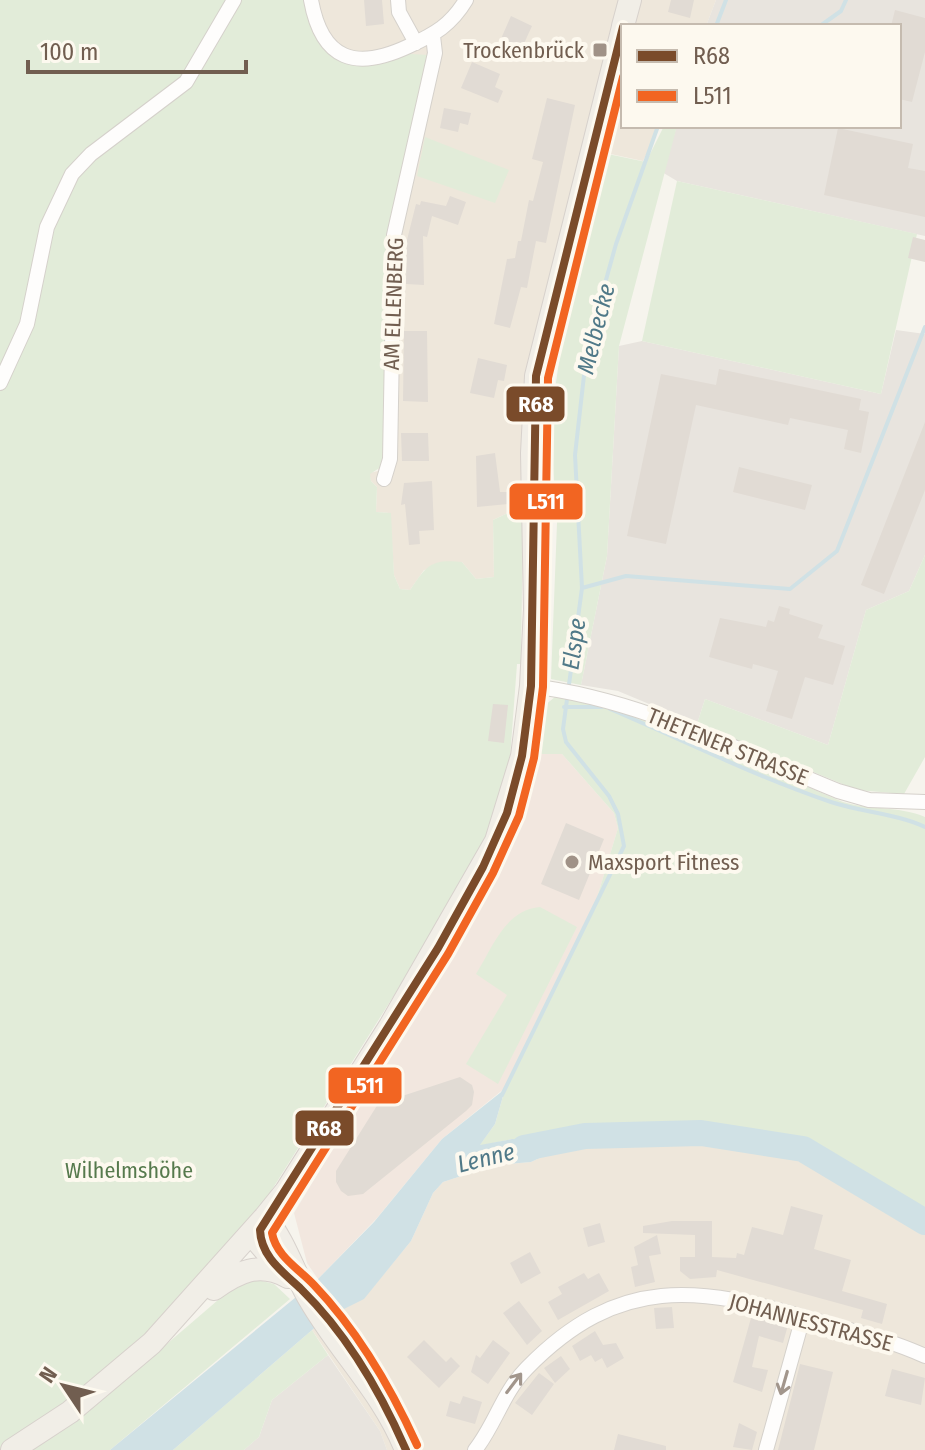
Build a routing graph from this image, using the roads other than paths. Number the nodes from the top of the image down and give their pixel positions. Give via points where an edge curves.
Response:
1 (234, 0) edge
2 (311, 0) edge
3 (398, 0) edge
4 (466, 0) edge
5 (630, 0) edge
6 (624, 24) edge
7 (621, 35) edge
8 (433, 36) junction
9 (416, 43) junction
10 (0, 383) edge
11 (384, 479) dead end
12 (541, 687) junction
13 (925, 802) edge
14 (265, 1217) junction
15 (269, 1256) junction
16 (307, 1295) junction
17 (184, 1310) junction
18 (803, 1317) junction
19 (925, 1356) edge
20 (12, 1450) edge
21 (406, 1450) edge
22 (475, 1450) edge
23 (766, 1450) edge

1 - 10 street via 186,82 72,174 47,227 27,324
2 - 9 street via 316,26 341,55 369,60
3 - 9 street
4 - 8 street
5 - 6 main road
7 - 12 main road via 536,376 532,453
8 - 9 street
8 - 11 street, AM ELLENBERG via 435,53 394,235 390,459
12 - 13 street, THETENER STRASSE via 583,692 653,714 838,791 869,800
12 - 14 main road via 490,854 390,1026
14 - 15 main road
14 - 17 main road
15 - 16 main road
15 - 16 main road via 278,1272
15 - 17 main road
16 - 21 main road via 377,1394
17 - 20 main road via 70,1412
18 - 19 street, JOHANNESSTRASSE
22 -> 18 street, JOHANNESSTRASSE via 526,1369 563,1335 606,1309 646,1297 694,1293
18 -> 23 street

